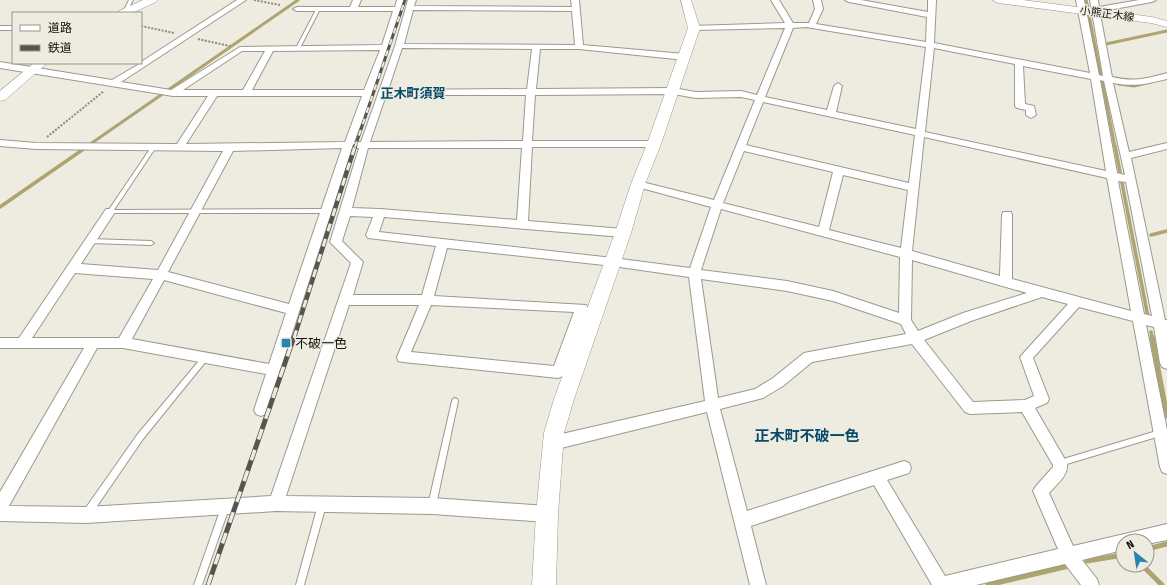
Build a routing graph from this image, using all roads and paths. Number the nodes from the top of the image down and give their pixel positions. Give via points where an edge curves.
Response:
1 (131, 0) edge
2 (152, 0) edge
3 (242, 0) edge
4 (254, 0) edge
5 (357, 0) edge
6 (401, 0) edge
7 (412, 0) edge
8 (575, 0) edge
9 (686, 0) edge
10 (775, 0) edge
11 (817, 0) edge
12 (849, 0) edge
13 (932, 0) edge
14 (998, 0) edge
15 (1094, 0) edge
16 (1152, 0) edge
17 (280, 5) dead end
18 (1081, 5) edge
19 (410, 8) junction
20 (318, 9) junction
21 (354, 9) junction
22 (398, 9) junction
23 (576, 9) junction
24 (297, 10) dead end
25 (125, 12) edge
26 (126, 12) edge
27 (1097, 13) junction
28 (931, 15) junction
29 (1167, 24) edge
30 (790, 25) junction
31 (812, 25) junction
32 (0, 28) edge
33 (12, 28) edge
34 (694, 28) junction
35 (930, 45) junction
36 (399, 46) junction
37 (386, 47) junction
38 (536, 47) junction
39 (579, 47) junction
40 (271, 48) junction
41 (298, 48) junction
42 (685, 57) junction
43 (1019, 61) junction
44 (0, 65) edge
45 (37, 67) edge
46 (1167, 76) edge
47 (1095, 77) junction
48 (1108, 80) junction
49 (112, 84) junction
50 (838, 86) dead end
51 (673, 91) junction
52 (388, 92) dead end
53 (531, 92) junction
54 (173, 93) junction
55 (214, 93) junction
56 (246, 93) junction
57 (369, 93) junction
58 (0, 96) edge
59 (761, 97) junction
60 (831, 114) junction
61 (1031, 114) dead end
62 (920, 134) junction
63 (0, 143) edge
64 (654, 144) junction
65 (527, 145) junction
66 (36, 146) junction
67 (348, 146) junction
68 (364, 146) junction
69 (1167, 146) edge
70 (154, 147) junction
71 (180, 147) junction
72 (740, 147) junction
73 (230, 148) junction
74 (1125, 156) junction
75 (839, 170) junction
76 (1112, 176) junction
77 (1131, 180) junction
78 (638, 184) junction
79 (914, 188) junction
80 (717, 204) junction
81 (326, 211) junction
82 (110, 212) junction
83 (196, 212) junction
84 (346, 212) junction
85 (380, 213) junction
86 (1007, 215) dead end
87 (522, 225) junction
88 (823, 232) junction
89 (623, 233) junction
90 (90, 241) junction
91 (151, 243) dead end
92 (443, 243) junction
93 (906, 254) junction
94 (613, 262) junction
95 (72, 268) junction
96 (694, 272) junction
97 (161, 275) junction
98 (1006, 282) junction
99 (1043, 292) junction
100 (345, 300) junction
101 (427, 300) junction
102 (1077, 302) junction
103 (293, 310) junction
104 (1139, 318) junction
105 (905, 320) junction
106 (1163, 324) edge
107 (915, 338) junction
108 (94, 342) junction
109 (0, 343) edge
110 (22, 343) junction
111 (123, 343) junction
112 (205, 358) junction
113 (1167, 363) edge
114 (273, 370) junction
115 (455, 401) dead end
116 (712, 405) junction
117 (1026, 406) junction
118 (261, 410) dead end
119 (1160, 433) junction
120 (553, 443) junction
121 (1060, 463) junction
122 (1167, 467) edge
123 (904, 468) dead end
124 (877, 477) junction
125 (276, 502) junction
126 (322, 504) junction
127 (432, 506) junction
128 (0, 507) edge
129 (226, 507) junction
130 (0, 513) edge
131 (547, 514) junction
132 (86, 515) junction
133 (741, 521) junction
134 (1167, 532) edge
135 (1155, 535) edge
136 (1115, 543) edge
137 (1068, 554) junction
138 (198, 585) edge
139 (300, 585) edge
140 (544, 585) edge
141 (758, 585) edge
142 (941, 585) edge
143 (1091, 585) edge

1 - 25 lane
2 - 26 street
3 - 49 street
4 - 17 path
5 - 21 street
6 - 22 street
7 - 19 street
8 - 23 street
9 - 34 street
10 - 30 street
11 - 31 street via 819,9
12 - 28 street
13 - 28 street
14 - 18 street, 小熊正木線
15 - 27 street
16 - 27 street via 1100,9
18 - 27 street, 小熊正木線
18 - 47 street
19 - 23 street
19 - 36 street
20 - 21 street
20 - 24 street
20 - 41 lane
21 - 22 street
22 - 37 street
23 - 39 street
27 - 29 street, 小熊正木線
27 - 48 street
28 - 35 street
30 - 31 street
30 - 34 street
30 - 59 street
31 - 35 street
32 - 33 street
34 - 42 street
35 - 43 street
35 - 62 street
36 - 38 street
36 - 68 street
37 - 41 street
37 - 57 street
38 - 39 street
38 - 53 street
39 - 42 street
40 - 41 street
40 - 54 street via 240,49
40 - 56 street
42 - 51 street
43 - 47 street
43 - 61 street via 1020,106 1031,108
44 - 45 street
45 - 49 street
45 - 58 street
46 - 48 street via 1139,83
47 - 48 street
47 - 76 street
48 - 74 street
49 - 54 street
49 - 66 path
50 - 60 street
51 - 53 street
51 - 59 street via 696,95 741,94
51 - 64 street
52 - 53 street
53 - 65 street
54 - 55 street
55 - 56 street
55 - 71 street
56 - 57 street
57 - 67 street
59 - 60 street
59 - 72 street
60 - 62 street
62 - 76 street
62 - 79 street
63 - 66 street
64 - 65 street
64 - 78 street
65 - 68 street
65 - 87 street
66 - 70 street
67 - 68 street
67 - 73 street
67 - 81 street
68 - 84 street
69 - 74 street
70 - 71 street
70 - 82 lane
71 - 73 street
72 - 75 street
72 - 80 street
73 - 83 street
74 - 77 street
75 - 79 street
75 - 88 street
76 - 77 street
76 - 104 street
77 - 106 street
78 - 80 street
78 - 89 street
79 - 93 street
80 - 88 street
80 - 96 street
81 - 83 lane
81 - 103 street
82 - 83 lane
82 - 90 street
83 - 97 street
84 - 85 street
84 - 100 street via 336,242 357,262
85 - 87 street
85 - 92 street via 372,235
86 - 98 street
87 - 89 street
88 - 93 street
89 - 94 street
90 - 91 lane
90 - 95 street
92 - 94 street
92 - 101 street
93 - 98 street
93 - 105 street
94 - 96 street
94 - 120 street via 564,399
95 - 97 street
95 - 110 street
96 - 105 street via 787,286 833,296
96 - 116 street
97 - 103 street
97 - 111 street
98 - 99 street
99 - 102 street
99 - 107 street via 967,317
100 - 101 street
100 - 125 street
101 - 101 street via 403,357 558,372 582,308
102 - 104 street
102 - 117 street via 1026,358 1042,399
103 - 114 street
104 - 106 street
104 - 119 street
105 - 107 street
106 - 113 street
107 - 116 street via 809,357 778,382 758,394
107 - 117 street via 970,408
108 - 110 street
108 - 111 street
108 - 128 street
109 - 110 street
111 - 112 street
112 - 114 street
112 - 132 lane via 140,437
114 - 118 street
115 - 127 lane
116 - 120 street
116 - 133 street
117 - 121 street
119 - 121 lane
119 - 122 street
120 - 131 street
121 - 137 street via 1060,469 1042,491
123 - 124 street
124 - 133 street
124 - 142 street
125 - 126 street
125 - 129 street via 235,504
126 - 127 street
126 - 139 lane
127 - 131 street
129 - 132 street
129 - 138 lane
130 - 132 street
131 - 140 street
133 - 141 street
134 - 135 street
136 - 137 street
137 - 142 street
137 - 143 street

